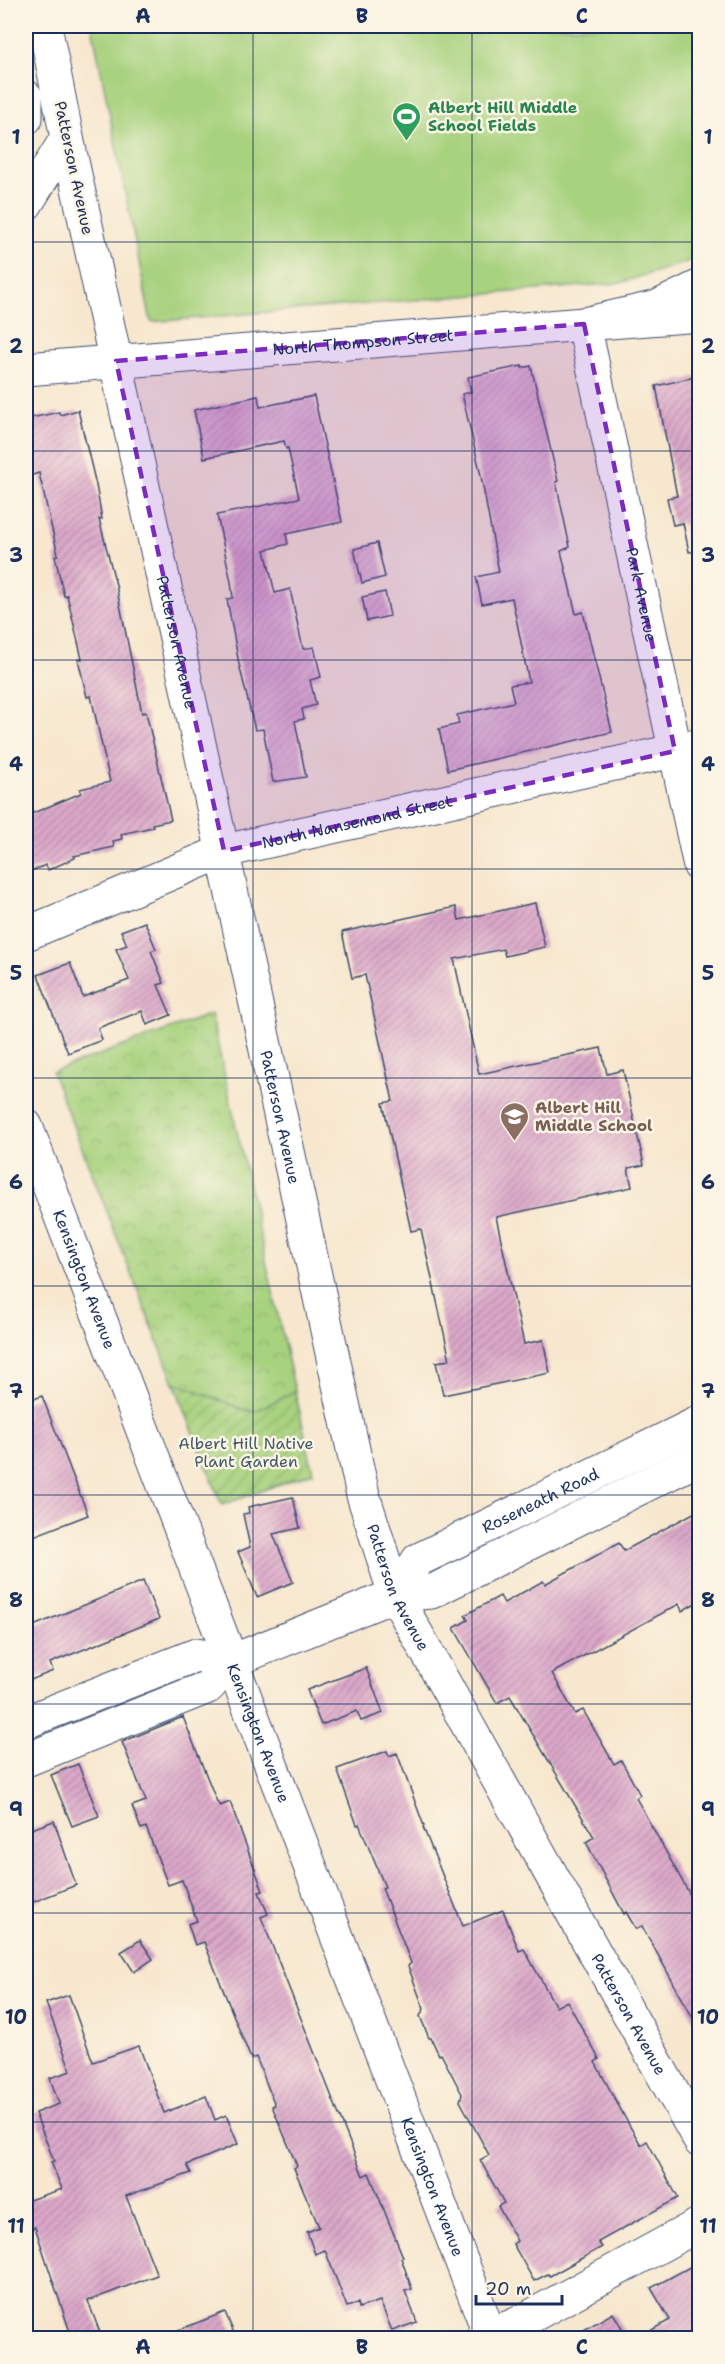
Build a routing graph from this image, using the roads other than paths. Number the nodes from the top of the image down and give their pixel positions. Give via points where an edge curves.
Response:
1 (45, 26) edge
2 (26, 98) edge
3 (26, 118) edge
4 (67, 138) junction
5 (26, 204) edge
6 (699, 286) edge
7 (699, 315) edge
8 (584, 324) junction
9 (116, 361) junction
10 (26, 369) edge
11 (687, 748) edge
12 (224, 851) junction
13 (699, 866) edge
14 (26, 934) edge
15 (26, 1126) edge
16 (699, 1422) edge
17 (699, 1458) edge
18 (395, 1595) junction
19 (232, 1661) junction
20 (26, 1722) edge
21 (26, 1760) edge
22 (699, 2141) edge
23 (699, 2224) edge
24 (488, 2337) edge

1 - 4 main road, Patterson Avenue
2 - 3 main road
4 - 5 main road
4 - 9 main road, Patterson Avenue
6 - 8 main road via 657,307
7 - 8 main road, North Thompson Street
8 - 9 main road, North Thompson Street
8 - 11 main road, Park Avenue
9 - 10 main road, North Thompson Street
9 - 12 main road, Patterson Avenue
11 - 12 main road, North Nansemond Street
11 - 13 main road, Park Avenue
12 - 14 main road, North Nansemond Street
12 - 18 main road, Patterson Avenue via 363,1495
15 - 19 main road, Kensington Avenue
16 - 18 main road, Roseneath Road via 418,1560
17 - 18 main road, Roseneath Road via 431,1592
18 - 19 main road, Roseneath Road
18 - 22 main road, Patterson Avenue
19 - 20 main road via 196,1655
19 - 21 main road, Roseneath Road via 208,1687
19 - 24 main road, Kensington Avenue
23 - 24 main road

